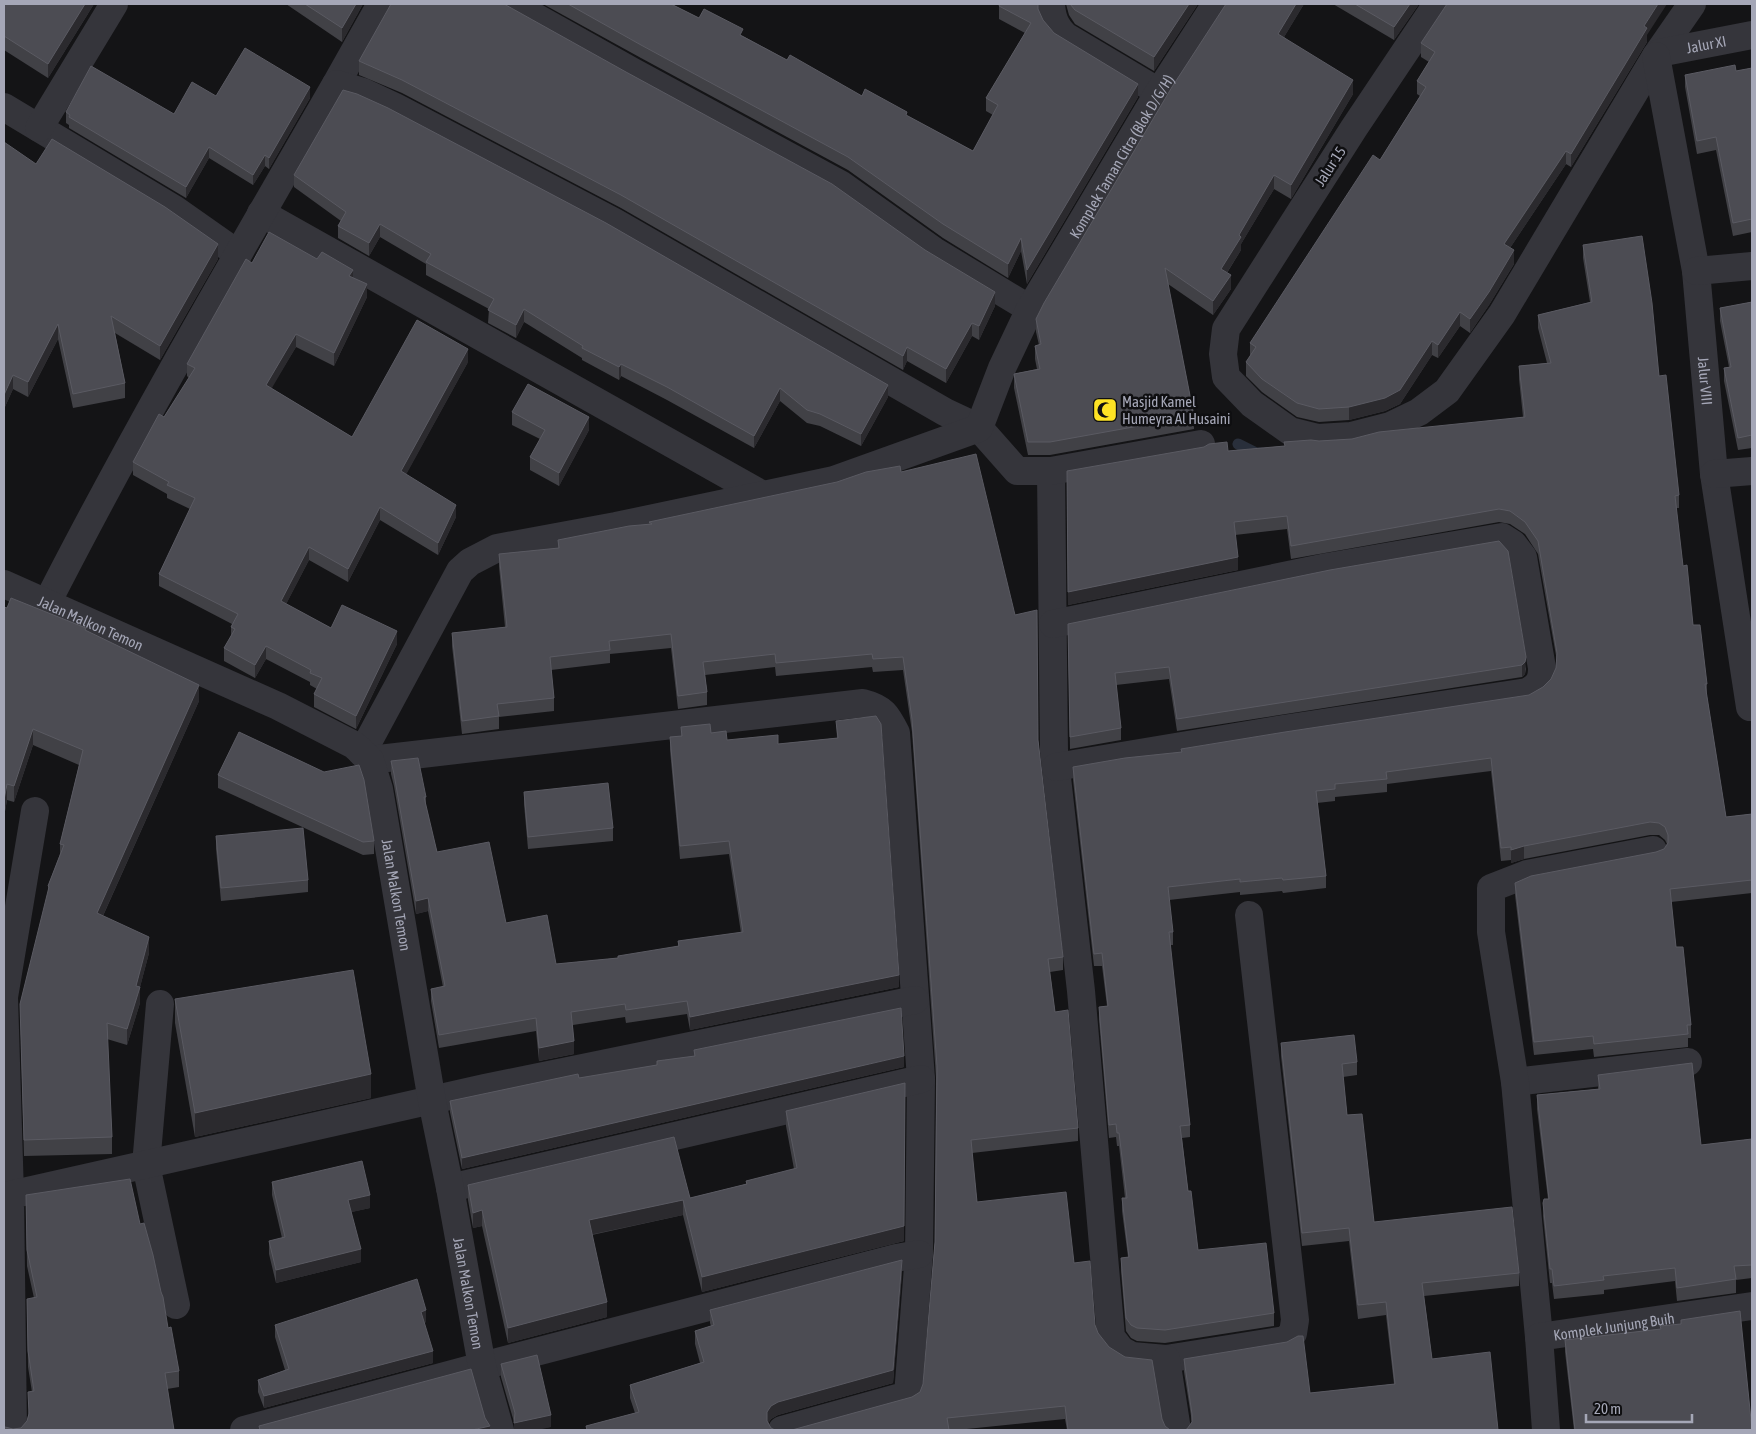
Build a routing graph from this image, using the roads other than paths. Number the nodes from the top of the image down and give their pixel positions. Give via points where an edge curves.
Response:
1 (114, 4) edge
2 (381, 4) edge
3 (512, 4) edge
4 (1051, 4) edge
5 (1216, 4) edge
6 (1437, 4) edge
7 (1692, 4) edge
8 (1752, 35) edge
9 (1658, 54) junction
10 (336, 84) junction
11 (1159, 92) junction
12 (4, 107) edge
13 (39, 128) junction
14 (262, 213) junction
15 (238, 254) junction
16 (1752, 266) edge
17 (1696, 271) junction
18 (1030, 309) junction
19 (979, 428) junction
20 (1201, 444) dead end
21 (1051, 471) junction
22 (1752, 471) edge
23 (1714, 474) junction
24 (763, 495) junction
25 (4, 584) edge
26 (47, 603) junction
27 (1053, 624) junction
28 (1752, 712) edge
29 (366, 756) junction
30 (1056, 767) junction
31 (36, 811) dead end
32 (1653, 850) dead end
33 (1249, 915) dead end
34 (915, 1000) junction
35 (160, 1004) dead end
36 (1688, 1062) edge
37 (921, 1079) junction
38 (1514, 1082) junction
39 (432, 1101) junction
40 (146, 1165) junction
41 (450, 1188) junction
42 (10, 1195) junction
43 (920, 1254) junction
44 (176, 1305) dead end
45 (1752, 1306) edge
46 (1539, 1337) junction
47 (1166, 1359) junction
48 (482, 1366) junction
49 (13, 1430) edge
50 (244, 1430) edge
51 (500, 1430) edge
52 (782, 1430) edge
53 (1177, 1430) edge
54 (1546, 1430) edge

1 - 13 street
2 - 10 street
3 - 18 street via 840,184 934,251
4 - 11 street via 1052,16 1065,36
5 - 11 street, Komplek Taman Citra (Blok D/G/H)
6 - 9 street, Jalur 15 via 1226,329 1223,354 1226,377 1252,404 1290,431 1318,438 1351,436 1390,426 1419,412 1447,391 1502,314
7 - 9 street
8 - 9 street, Jalur XI
9 - 17 street, Jalur VIII
10 - 14 street
10 - 19 street via 395,107 614,222 945,412
11 - 18 street, Komplek Taman Citra (Blok D/G/H)
12 - 13 street
13 - 15 street via 174,209
14 - 15 street
14 - 24 street
15 - 26 street via 92,514
16 - 17 street
17 - 23 street, Jalur VIII
18 - 19 street, Komplek Taman Citra (Blok D/G/H)
19 - 21 street via 1016,471
19 - 24 street via 834,480
20 - 21 street
21 - 27 street
22 - 23 street
23 - 28 street, Jalur VIII
24 - 29 street via 497,548 470,562 460,571
25 - 26 street, Jalan Malkon Temon
26 - 29 street, Jalan Malkon Temon via 278,706 354,745
27 - 30 street
27 - 30 street via 1328,568 1502,537 1513,544 1523,557 1542,668 1542,678 1527,692
29 - 34 street via 863,703 875,706 887,715 896,733
29 - 39 street, Jalan Malkon Temon via 379,789
30 - 47 street via 1081,991 1111,1337 1121,1350 1132,1356
31 - 42 street via 4,997
32 - 38 street via 1527,874 1492,888 1491,932
33 - 47 street via 1295,1320 1293,1333 1285,1340
34 - 37 street
34 - 39 street
35 - 40 street
36 - 38 street
37 - 41 street
37 - 43 street
38 - 46 street
39 - 40 street
39 - 41 street, Jalan Malkon Temon
40 - 42 street
40 - 44 street
41 - 48 street, Jalan Malkon Temon
42 - 49 street
43 - 48 street
43 - 52 street via 908,1395
45 - 46 street, Komplek Junjung Buih
46 - 54 street, Komplek Junjung Buih
47 - 53 street
48 - 50 street
48 - 51 street, Jalan Malkon Temon

